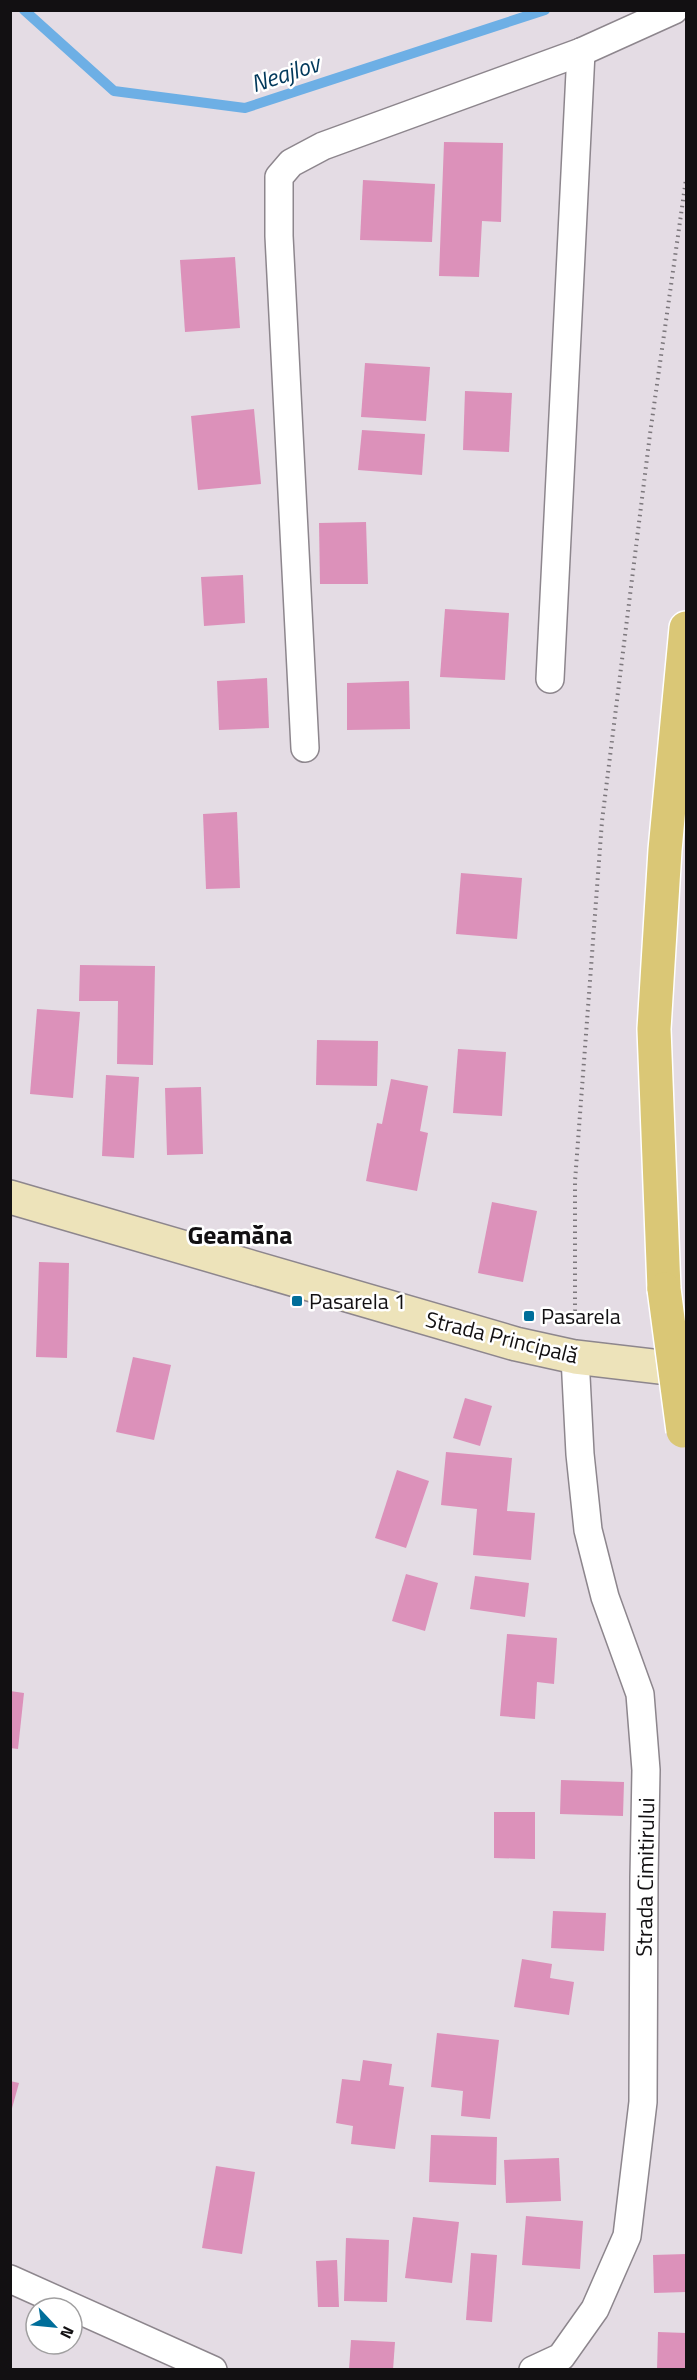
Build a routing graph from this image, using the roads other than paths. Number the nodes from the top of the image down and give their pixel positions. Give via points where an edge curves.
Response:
1 (674, 10) edge
2 (581, 52) junction
3 (687, 628) edge
4 (550, 679) dead end
5 (305, 748) dead end
6 (10, 1197) edge
7 (575, 1357) junction
8 (687, 1370) edge
9 (685, 1440) edge
10 (10, 2279) edge
11 (213, 2370) edge
12 (533, 2370) edge

1 - 2 street
2 - 4 street
2 - 5 street via 323,146 291,163 279,177
3 - 9 main road, bridge via 665,850 654,1029 664,1289
6 - 7 main road, Strada Principală via 516,1344
7 - 8 main road, Strada Principală
7 - 12 street, Strada Cimitirului via 588,1530 605,1597 640,1694 646,1770 643,2102 627,2236 595,2309 561,2357
10 - 11 street

